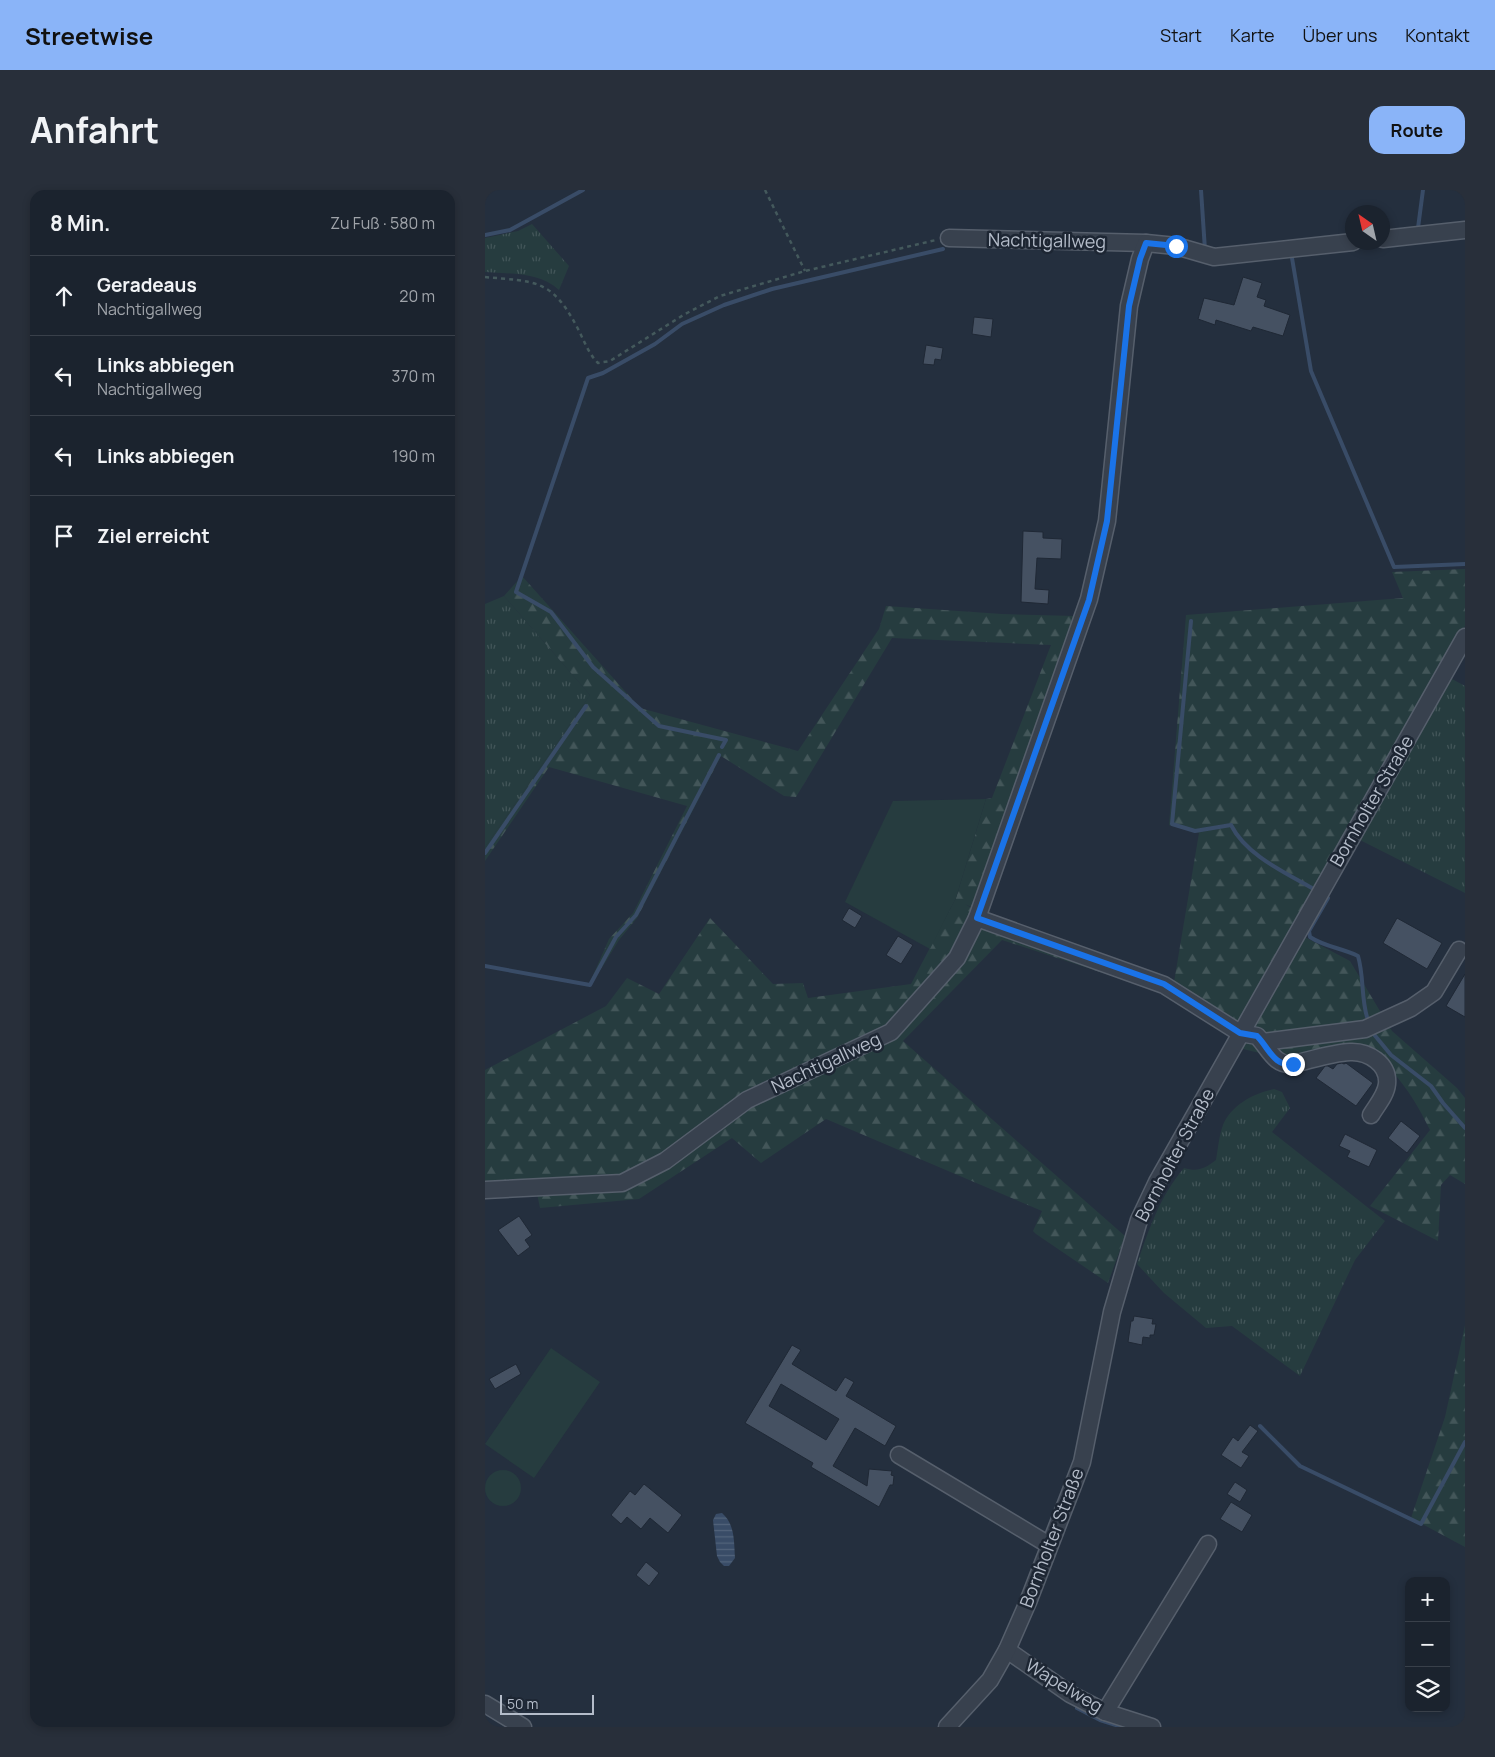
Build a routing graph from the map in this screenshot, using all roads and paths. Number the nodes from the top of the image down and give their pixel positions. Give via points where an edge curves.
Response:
1 (765, 190) edge
2 (1465, 230) edge
3 (949, 238) joint
4 (1390, 238) edge
5 (1146, 243) junction
6 (1345, 243) edge
7 (805, 270) junction
8 (485, 277) edge
9 (1465, 637) edge
10 (977, 918) junction
11 (1459, 950) dead end
12 (1240, 1033) junction
13 (1263, 1042) junction
14 (1371, 1115) dead end
15 (485, 1190) edge
16 (899, 1455) dead end
17 (1208, 1544) dead end
18 (1049, 1545) junction
19 (1007, 1650) junction
20 (485, 1704) edge
21 (1105, 1712) junction
22 (523, 1727) edge
23 (947, 1727) edge
24 (1152, 1727) edge

1 - 7 path
2 - 4 street
3 - 5 street, Nachtigallweg
3 - 7 path
5 - 6 street, Nachtigallweg via 1176,246 1214,257
5 - 10 street, Nachtigallweg via 1129,306 1107,521 1089,600
7 - 8 path via 720,296 610,361 599,363 591,356 563,302 548,289 533,282
9 - 12 street, Bornholter Straße
10 - 12 street via 1164,984
10 - 15 street, Nachtigallweg via 957,958 891,1032 747,1100 665,1161 622,1183
11 - 13 street via 1434,992 1411,1008 1365,1029
12 - 13 street via 1257,1036
12 - 18 street, Bornholter Straße via 1139,1220 1112,1312 1082,1462
13 - 14 street via 1274,1058 1286,1065 1350,1052 1376,1060 1386,1074 1387,1084
16 - 18 street
17 - 21 street
18 - 19 street, Bornholter Straße
19 - 21 street, Wapelweg via 1070,1694
19 - 23 street, Bornholter Straße via 990,1680
20 - 22 street
21 - 24 street, Wapelweg

